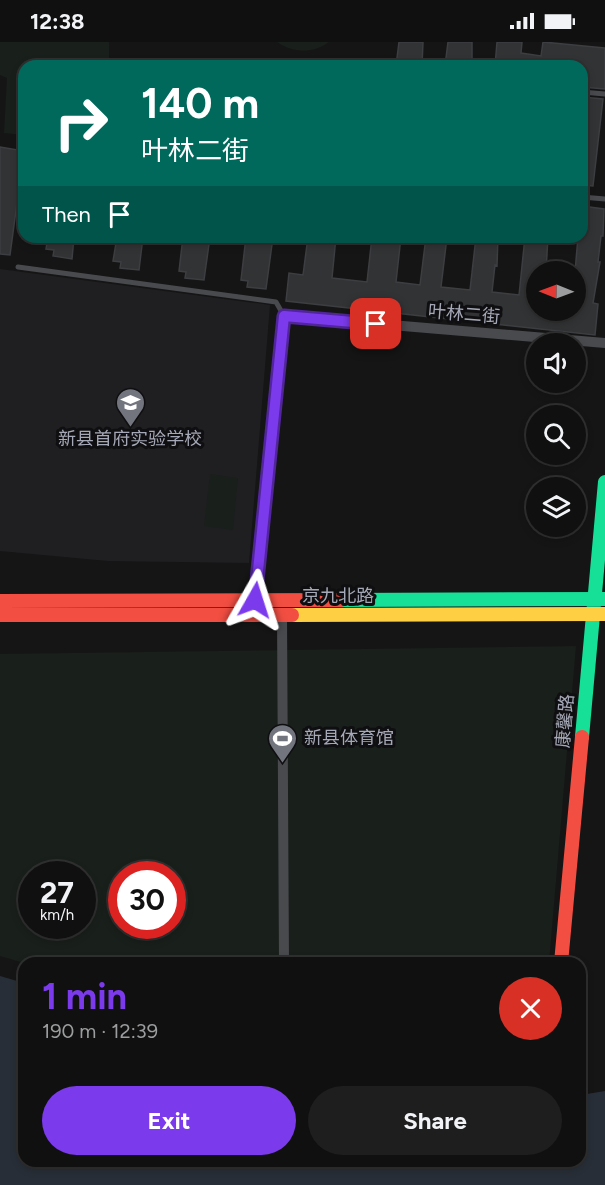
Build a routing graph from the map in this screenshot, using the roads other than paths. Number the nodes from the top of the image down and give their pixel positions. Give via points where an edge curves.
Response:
1 (588, 93) edge
2 (605, 94) edge
3 (588, 198) edge
4 (605, 199) edge
5 (18, 267) dead end
6 (284, 316) junction
7 (605, 343) edge
8 (605, 482) edge
9 (0, 600) edge
10 (255, 600) junction
11 (599, 606) edge
12 (282, 614) junction
13 (0, 615) edge
14 (284, 957) edge
15 (562, 957) edge

1 - 2 lane
3 - 4 lane
5 - 6 lane via 276,302
6 - 7 street, 叶林二街
6 - 10 street
8 - 11 main road, 康馨路
9 - 10 main road, 京九北路
10 - 11 main road, 京九北路
11 - 12 main road, 京九北路
11 - 15 main road, 康馨路
12 - 13 main road, 京九北路
12 - 14 street

